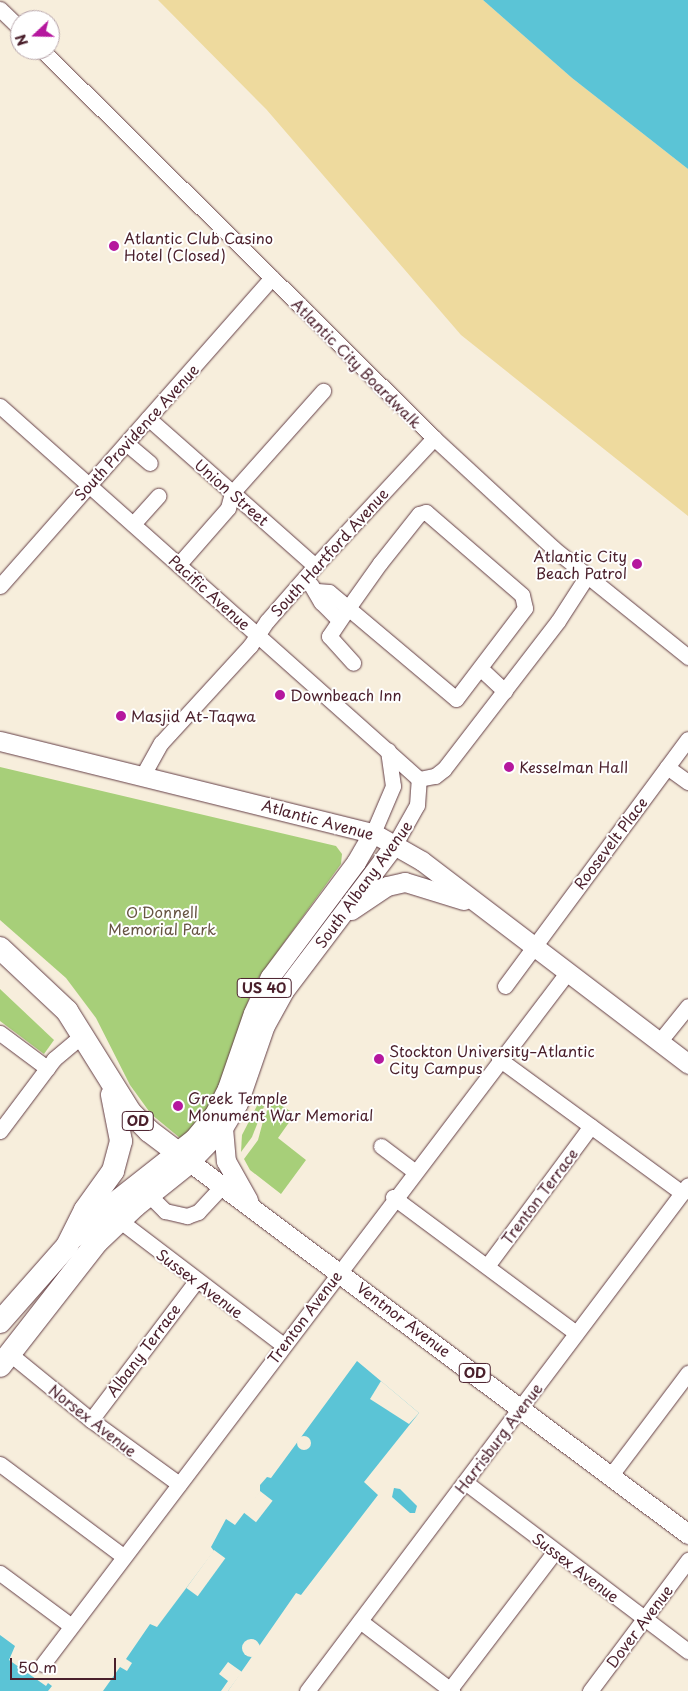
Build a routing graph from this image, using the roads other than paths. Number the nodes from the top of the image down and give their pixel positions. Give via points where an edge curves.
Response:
1 (0, 8) edge
2 (10, 18) edge
3 (52, 60) edge
4 (272, 278) junction
5 (324, 391) dead end
6 (0, 406) edge
7 (148, 418) junction
8 (434, 438) junction
9 (126, 443) junction
10 (150, 463) dead end
11 (89, 485) junction
12 (232, 493) junction
13 (158, 496) dead end
14 (133, 524) junction
15 (179, 564) junction
16 (315, 566) junction
17 (588, 576) junction
18 (304, 579) junction
19 (0, 586) edge
20 (344, 614) junction
21 (258, 635) junction
22 (688, 657) edge
23 (353, 663) dead end
24 (480, 668) junction
25 (505, 691) junction
26 (688, 738) edge
27 (0, 741) edge
28 (388, 750) junction
29 (667, 766) junction
30 (142, 775) junction
31 (419, 779) junction
32 (688, 782) edge
33 (373, 833) junction
34 (395, 844) junction
35 (480, 907) junction
36 (339, 918) junction
37 (532, 947) junction
38 (0, 948) edge
39 (566, 973) junction
40 (505, 986) dead end
41 (688, 1006) edge
42 (0, 1033) edge
43 (83, 1035) junction
44 (659, 1042) junction
45 (499, 1059) junction
46 (688, 1064) edge
47 (47, 1068) junction
48 (108, 1079) junction
49 (591, 1126) junction
50 (223, 1128) junction
51 (0, 1131) edge
52 (381, 1146) dead end
53 (184, 1157) junction
54 (414, 1170) junction
55 (222, 1186) junction
56 (685, 1189) edge
57 (149, 1195) junction
58 (394, 1198) junction
59 (251, 1206) junction
60 (119, 1220) junction
61 (67, 1246) junction
62 (487, 1266) junction
63 (339, 1271) junction
64 (196, 1281) junction
65 (0, 1322) edge
66 (576, 1333) junction
67 (283, 1345) junction
68 (5, 1360) edge
69 (688, 1373) edge
70 (521, 1408) junction
71 (91, 1420) junction
72 (0, 1464) edge
73 (611, 1476) junction
74 (464, 1482) junction
75 (179, 1484) junction
76 (688, 1534) edge
77 (555, 1551) junction
78 (123, 1556) junction
79 (688, 1560) edge
80 (0, 1573) edge
81 (645, 1618) junction
82 (360, 1621) junction
83 (70, 1626) junction
84 (688, 1650) edge
85 (44, 1664) dead end
86 (451, 1690) edge
87 (307, 1691) edge
88 (590, 1691) edge

1 - 2 street
3 - 4 street, Atlantic City Boardwalk
4 - 7 street, South Providence Avenue
4 - 8 street, Atlantic City Boardwalk
5 - 12 street
6 - 11 street, Pacific Avenue
7 - 9 street, South Providence Avenue
7 - 12 street, Union Street
8 - 16 street, South Hartford Avenue
8 - 17 street, Atlantic City Boardwalk
9 - 10 street
9 - 11 street, South Providence Avenue
11 - 14 street, Pacific Avenue
11 - 19 street, South Providence Avenue
12 - 15 street via 228,508
12 - 16 street, Union Street
13 - 14 street
14 - 15 street, Pacific Avenue
15 - 21 street, Pacific Avenue
16 - 18 street, South Hartford Avenue
17 - 22 street, Atlantic City Boardwalk
17 - 25 street via 558,622
18 - 20 street via 317,591 329,592
18 - 21 street, South Hartford Avenue
20 - 23 street via 329,636
20 - 24 street via 456,699
20 - 24 street via 418,514 426,512 522,596 525,608
21 - 28 street, Pacific Avenue
21 - 30 street, South Hartford Avenue via 161,743
24 - 25 street
25 - 31 street via 444,769 435,776
26 - 29 street, Roosevelt Place
27 - 30 main road, Atlantic Avenue
28 - 31 street, Pacific Avenue
28 - 33 street, South Albany Avenue via 393,786
29 - 32 street
29 - 37 street, Roosevelt Place
30 - 33 main road, Atlantic Avenue
31 - 34 street, South Albany Avenue via 417,805
33 - 34 main road, Atlantic Avenue
33 - 53 main road, South Albany Avenue / US 40 via 356,862 270,977 253,1013 221,1101
34 - 35 main road, Atlantic Avenue
34 - 36 main road, South Albany Avenue / US 40
35 - 36 main road via 422,885 405,882 387,886
35 - 37 main road, Atlantic Avenue
36 - 50 main road, South Albany Avenue / US 40 via 276,1004 238,1102
37 - 39 main road, Atlantic Avenue
37 - 40 street, Roosevelt Place
38 - 43 highway, OD via 60,1002
39 - 44 main road, Atlantic Avenue
39 - 45 street, Trenton Avenue
41 - 44 street
42 - 47 street
43 - 47 street via 62,1050
43 - 48 highway, OD
44 - 46 main road, Atlantic Avenue
45 - 49 street
45 - 54 street, Trenton Avenue
47 - 51 street
48 - 53 highway, OD via 138,1121
48 - 61 highway via 120,1127 121,1148 113,1171 85,1210
49 - 56 street
49 - 62 street, Trenton Terrace
50 - 53 main road, South Albany Avenue / US 40
50 - 59 main road via 226,1161
52 - 54 street
53 - 55 main road, Ventnor Avenue / OD
53 - 57 highway, US 40
53 - 61 main road, US 40 via 109,1205
54 - 58 street, Trenton Avenue
55 - 57 street via 198,1212 187,1216 165,1211
55 - 59 main road, Ventnor Avenue / OD
56 - 66 street, Harrisburg Avenue
57 - 60 highway, US 40
58 - 62 street
58 - 63 street, Trenton Avenue
59 - 63 main road, Ventnor Avenue / OD
60 - 64 street, Sussex Avenue
60 - 68 highway, US 40 via 97,1242
61 - 65 highway, US 40
62 - 66 street
63 - 67 street, Trenton Avenue
63 - 70 main road, Ventnor Avenue / OD
64 - 67 street, Sussex Avenue
64 - 71 street, Albany Terrace
66 - 70 street, Harrisburg Avenue
67 - 75 street, Trenton Avenue
68 - 71 street, Norsex Avenue
69 - 73 street
70 - 73 main road, Ventnor Avenue / OD
70 - 74 street, Harrisburg Avenue
71 - 75 street, Norsex Avenue
72 - 78 street
73 - 76 main road, Ventnor Avenue / OD
74 - 77 street, Sussex Avenue
74 - 82 street, Harrisburg Avenue
75 - 78 street, Trenton Avenue
77 - 81 street, Sussex Avenue
77 - 86 street
78 - 83 street, Trenton Avenue
79 - 81 street, Dover Avenue
80 - 83 street
81 - 84 street, Sussex Avenue
81 - 88 street, Dover Avenue
82 - 86 street
82 - 87 street, Harrisburg Avenue
83 - 85 street, Trenton Avenue

